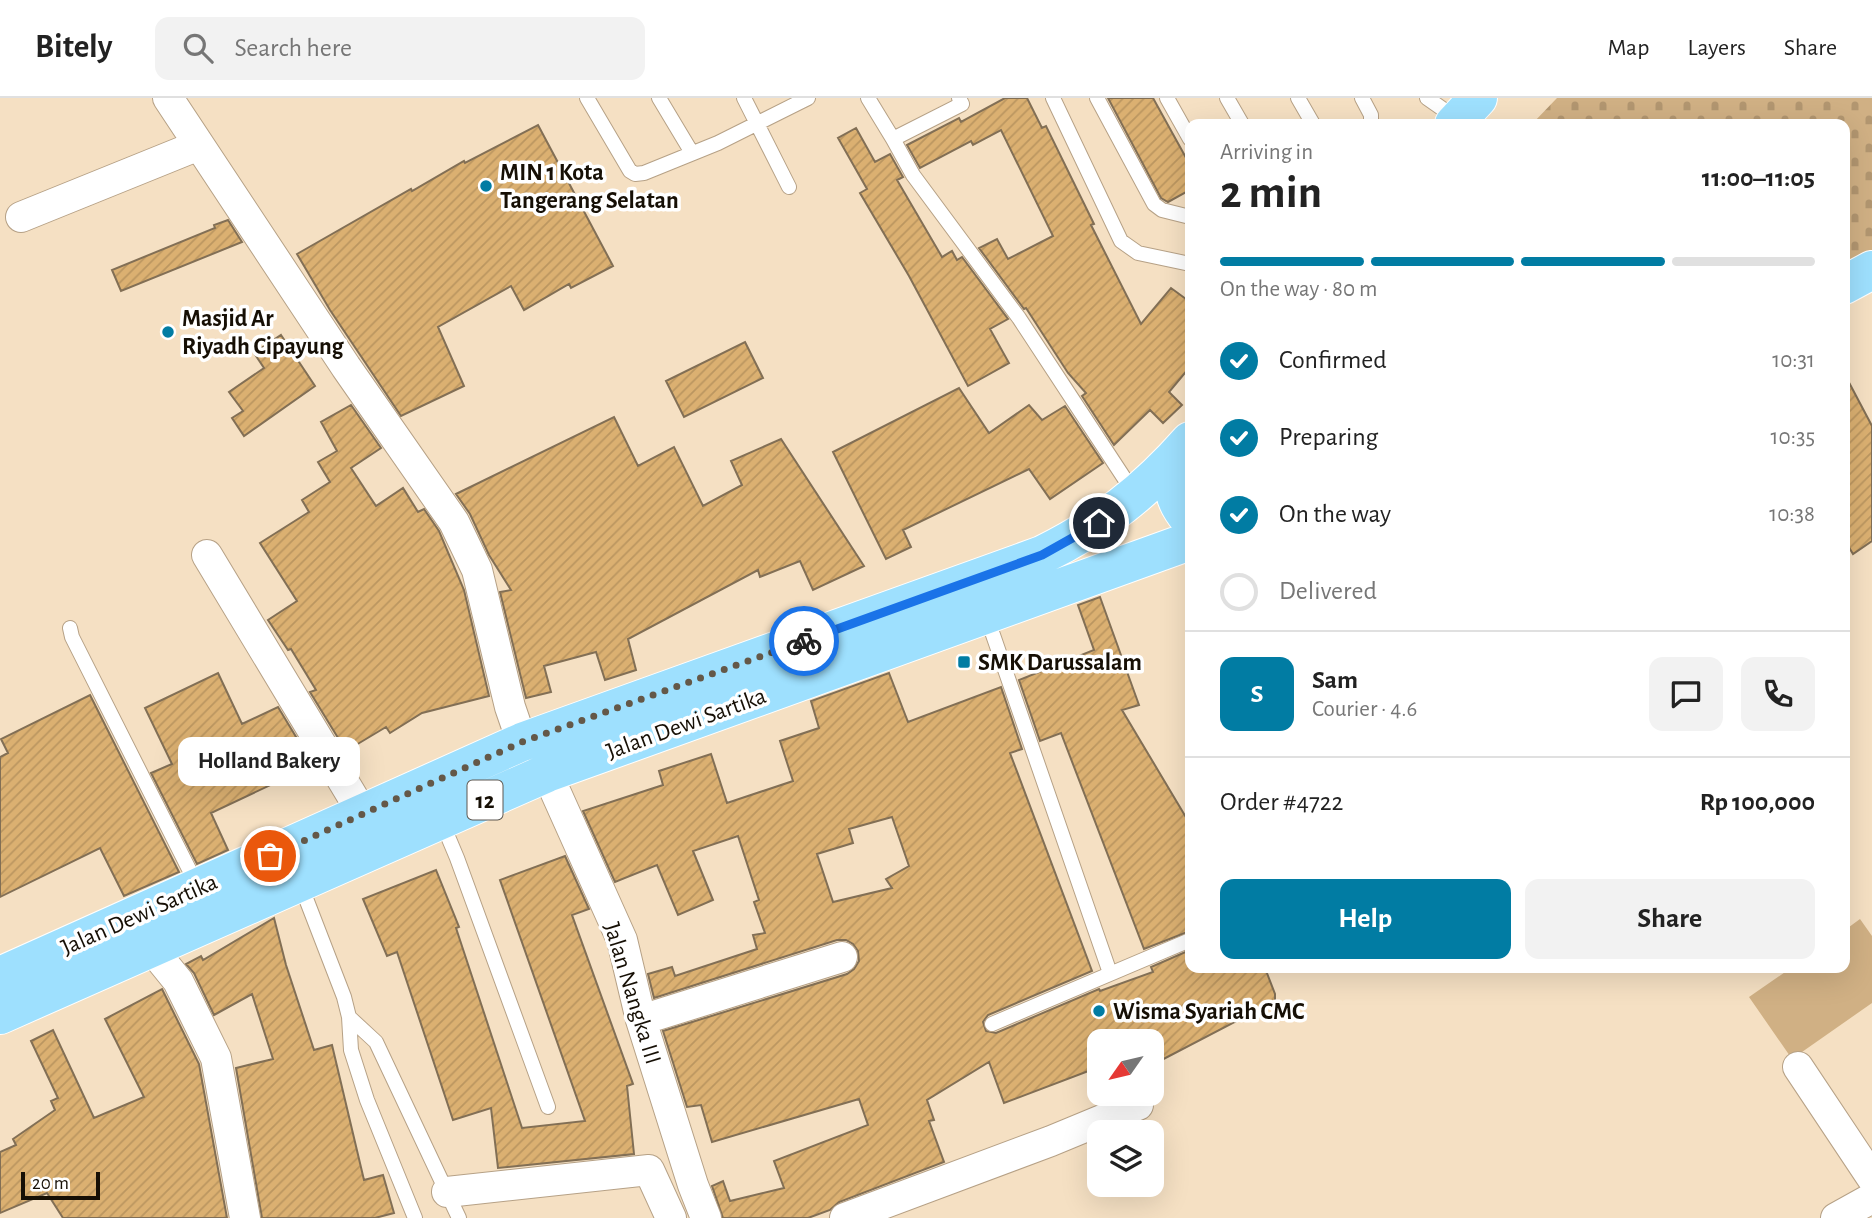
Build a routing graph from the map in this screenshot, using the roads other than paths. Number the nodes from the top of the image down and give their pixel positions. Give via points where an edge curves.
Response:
1 (168, 98) edge
2 (587, 98) edge
3 (659, 98) edge
4 (744, 98) edge
5 (808, 98) edge
6 (869, 98) edge
7 (959, 98) edge
8 (1053, 98) edge
9 (1097, 98) edge
10 (1167, 98) edge
11 (1227, 98) edge
12 (1298, 98) edge
13 (1362, 98) edge
14 (1427, 98) edge
15 (1463, 114) edge
16 (1239, 119) edge
17 (1310, 119) edge
18 (1371, 119) edge
19 (758, 123) junction
20 (1185, 130) edge
21 (893, 139) junction
22 (199, 145) junction
23 (692, 153) junction
24 (789, 187) dead end
25 (1185, 216) edge
26 (21, 217) dead end
27 (1185, 263) edge
28 (1872, 270) edge
29 (1850, 282) edge
30 (1185, 447) edge
31 (1185, 466) edge
32 (1137, 496) junction
33 (1185, 514) edge
34 (1185, 543) edge
35 (207, 555) dead end
36 (984, 617) junction
37 (70, 628) dead end
38 (509, 761) junction
39 (547, 773) junction
40 (363, 814) junction
41 (441, 820) junction
42 (299, 882) junction
43 (199, 888) junction
44 (1185, 942) edge
45 (152, 948) junction
46 (842, 957) dead end
47 (1110, 973) junction
48 (0, 975) edge
49 (0, 1015) edge
50 (349, 1017) junction
51 (641, 1020) junction
52 (992, 1024) dead end
53 (1798, 1067) dead end
54 (1136, 1106) edge
55 (548, 1107) dead end
56 (1872, 1178) edge
57 (1872, 1198) edge
58 (453, 1205) edge
59 (245, 1218) edge
60 (415, 1218) edge
61 (671, 1218) edge
62 (706, 1218) edge
63 (845, 1218) edge
64 (1836, 1218) edge

1 - 22 street
2 - 23 lane via 635,174
3 - 23 lane
4 - 19 lane
5 - 19 lane
6 - 21 lane
7 - 21 lane via 962,104
8 - 27 lane via 1121,241 1138,253
9 - 25 lane via 1154,204
10 - 20 lane
11 - 16 lane
12 - 17 lane
13 - 18 lane
14 - 15 lane
19 - 23 lane
19 - 24 lane
21 - 32 lane
22 - 26 street
22 - 38 street via 467,545 509,707
28 - 29 highway
30 - 32 highway, Jalan Dewi Sartika / 12
31 - 33 highway via 1178,473 1175,498
32 - 38 highway, Jalan Dewi Sartika / 12 via 1042,555
34 - 36 highway, Jalan Dewi Sartika / 12
35 - 40 street
36 - 39 highway, Jalan Dewi Sartika / 12
36 - 47 lane
37 - 43 lane
38 - 39 highway, Jalan Dewi Sartika / 12
38 - 40 highway, Jalan Dewi Sartika / 12
38 - 41 highway, Jalan Dewi Sartika / 12
39 - 51 street, Jalan Nangka III via 622,940
40 - 43 highway, Jalan Dewi Sartika / 12
41 - 42 highway, Jalan Dewi Sartika / 12
41 - 55 lane
42 - 45 highway, Jalan Dewi Sartika / 12
42 - 50 lane
43 - 48 highway, Jalan Dewi Sartika / 12
44 - 47 lane
45 - 49 highway, Jalan Dewi Sartika / 12
45 - 59 street via 178,981 216,1058
46 - 51 street
47 - 52 lane
50 - 58 lane via 376,1042
50 - 60 lane via 351,1050 367,1100
51 - 62 street, Jalan Nangka III
53 - 56 street
54 - 63 street
57 - 64 street
58 - 61 street via 649,1170

